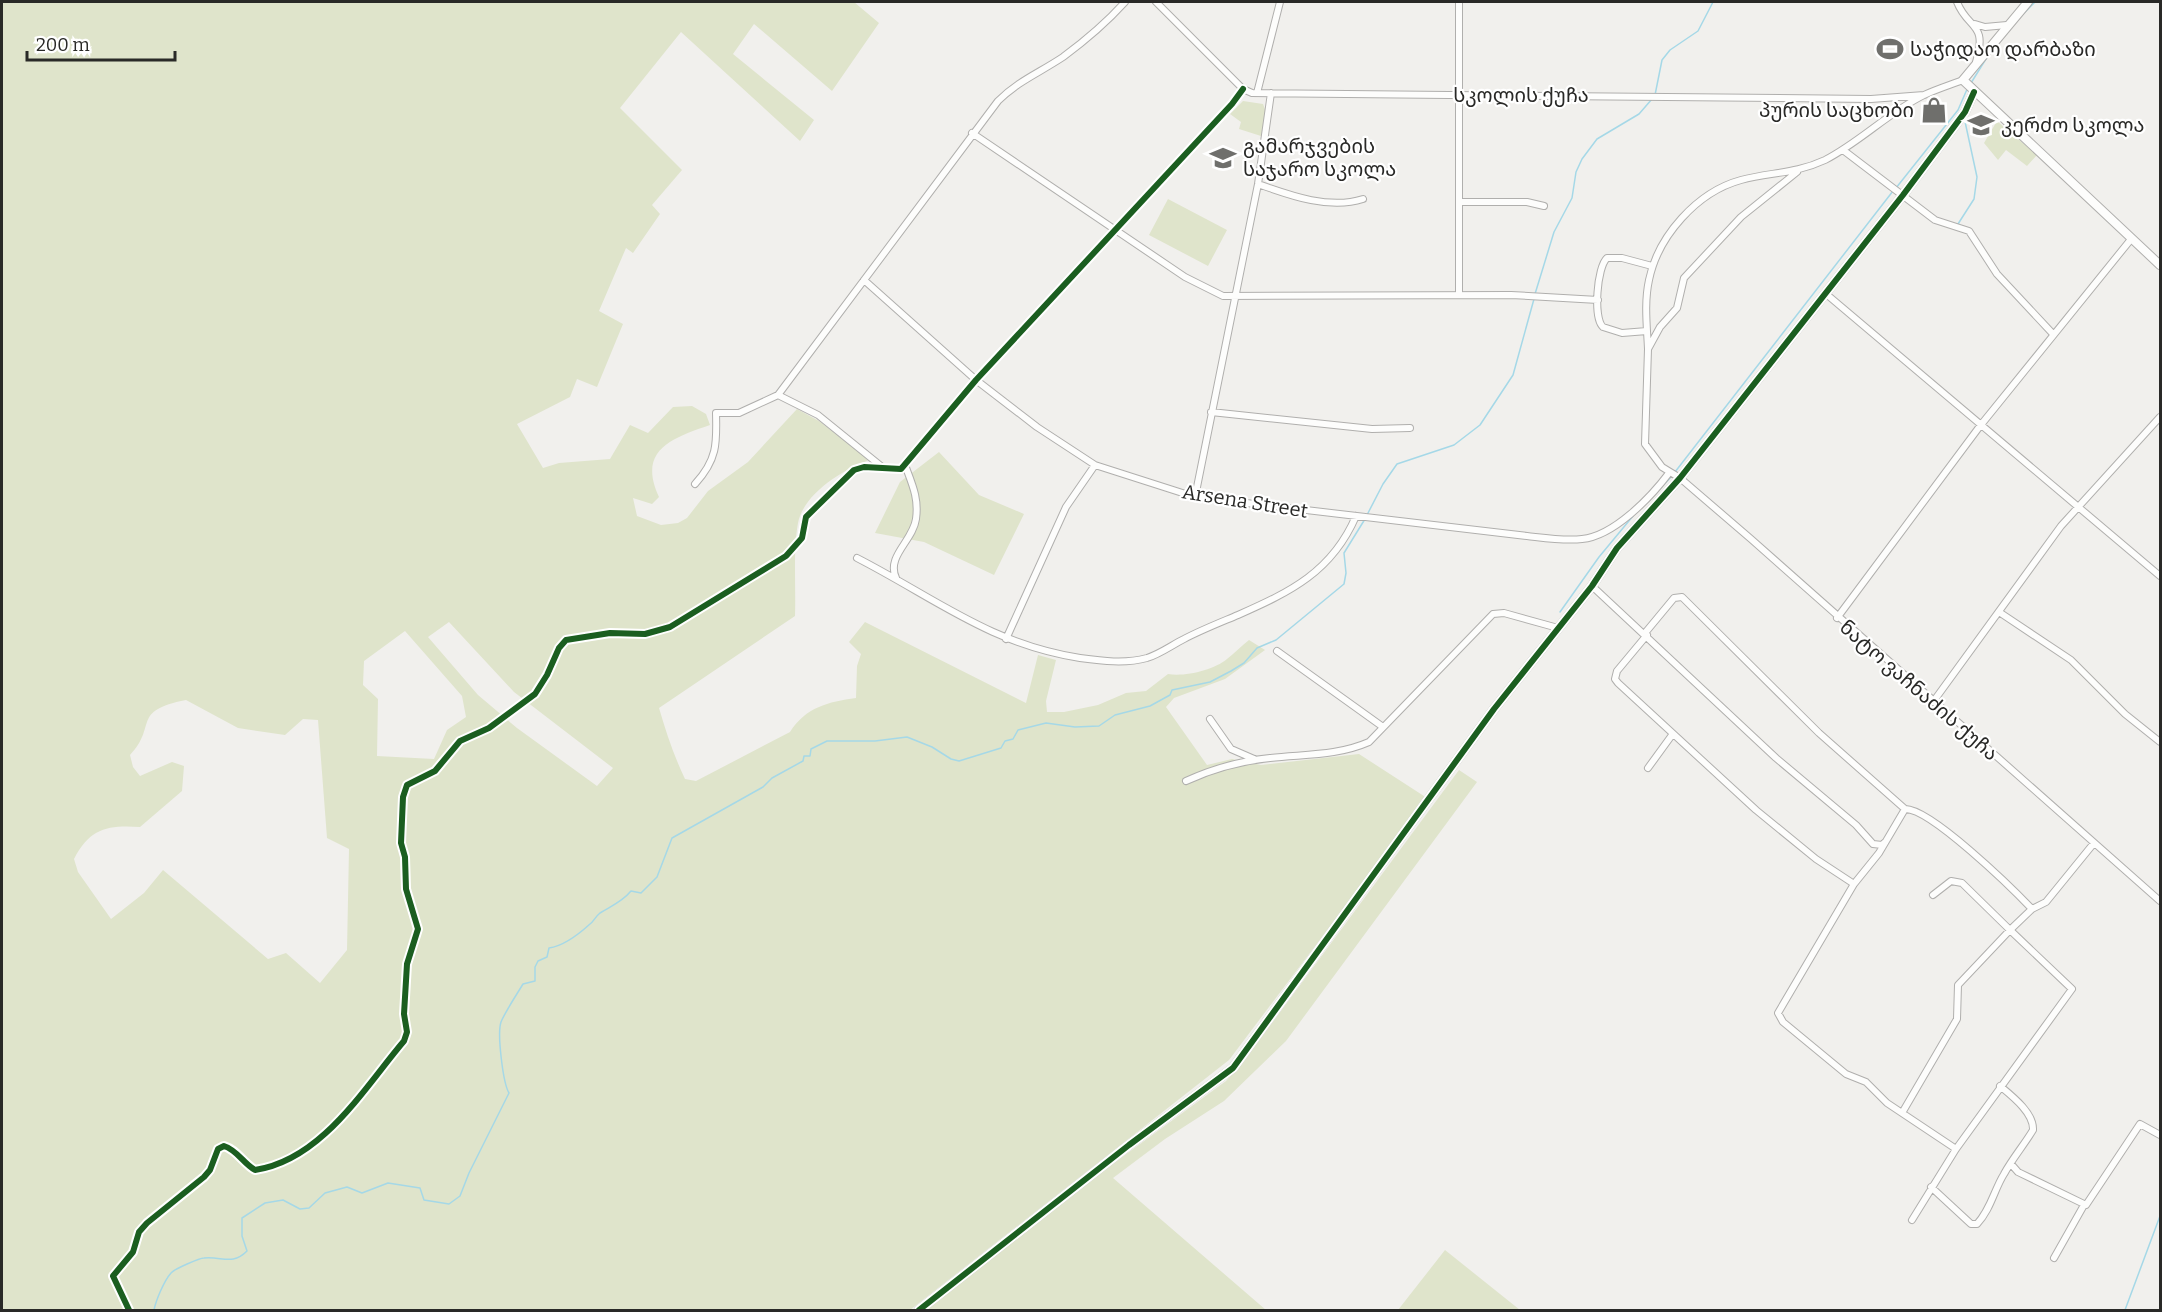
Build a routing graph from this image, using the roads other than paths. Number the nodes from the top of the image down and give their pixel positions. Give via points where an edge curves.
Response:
1 (1125, 2) edge
2 (1156, 2) edge
3 (1280, 2) edge
4 (1459, 2) edge
5 (1958, 2) edge
6 (2028, 2) edge
7 (1974, 24) junction
8 (2007, 25) junction
9 (1976, 63) junction
10 (1963, 80) junction
11 (1243, 89) junction
12 (1974, 92) junction
13 (1257, 93) junction
14 (1271, 93) junction
15 (1458, 95) junction
16 (1924, 95) junction
17 (972, 133) junction
18 (1843, 150) junction
19 (1797, 172) junction
20 (1766, 174) junction
21 (1258, 184) junction
22 (1776, 190) junction
23 (1903, 195) junction
24 (1363, 199) dead end
25 (1459, 202) junction
26 (1544, 206) dead end
27 (1117, 231) junction
28 (2132, 238) junction
29 (2160, 265) edge
30 (1652, 266) junction
31 (864, 280) junction
32 (1825, 293) junction
33 (1459, 295) junction
34 (1235, 298) junction
35 (1598, 300) junction
36 (1646, 313) junction
37 (1666, 320) junction
38 (1647, 331) junction
39 (2053, 334) junction
40 (1648, 349) junction
41 (976, 380) junction
42 (778, 395) junction
43 (1211, 412) junction
44 (2160, 417) edge
45 (1980, 426) junction
46 (1410, 428) dead end
47 (905, 465) junction
48 (1095, 465) junction
49 (881, 467) junction
50 (1669, 473) junction
51 (1680, 478) junction
52 (696, 484) dead end
53 (1195, 497) junction
54 (2077, 508) junction
55 (1363, 517) junction
56 (857, 558) dead end
57 (2160, 576) edge
58 (896, 579) junction
59 (1592, 586) junction
60 (1999, 612) junction
61 (1837, 618) junction
62 (1558, 628) junction
63 (1646, 634) junction
64 (1006, 639) junction
65 (1277, 651) dead end
66 (1933, 702) junction
67 (1210, 719) dead end
68 (1383, 727) junction
69 (1672, 735) junction
70 (2160, 742) edge
71 (1261, 759) junction
72 (1648, 768) dead end
73 (1186, 781) dead end
74 (1905, 809) junction
75 (1887, 840) junction
76 (2094, 843) junction
77 (1854, 884) junction
78 (1933, 895) dead end
79 (2160, 901) edge
80 (2032, 909) junction
81 (2010, 930) junction
82 (2000, 1086) junction
83 (1902, 1113) junction
84 (2160, 1135) edge
85 (1956, 1149) junction
86 (2011, 1164) junction
87 (1931, 1187) junction
88 (2084, 1205) junction
89 (1912, 1220) dead end
90 (2054, 1258) dead end
91 (129, 1311) edge
92 (918, 1311) edge

1 - 17 street via 1104,26 1061,58 1017,83
2 - 11 street, სკოლის ქუჩა
3 - 13 street
4 - 15 street
5 - 7 street
6 - 8 street
7 - 8 street
7 - 9 street via 1981,44
8 - 9 street
9 - 10 street
10 - 12 street
10 - 16 street
11 - 13 street, სკოლის ქუჩა
11 - 27 street
12 - 23 street via 1965,112
12 - 28 street
13 - 14 street, სკოლის ქუჩა
14 - 15 street, სკოლის ქუჩა
14 - 21 street
15 - 16 street, სკოლის ქუჩა via 1871,99
15 - 25 street
16 - 18 street
17 - 27 street
17 - 31 street
18 - 19 street
18 - 23 street
19 - 20 street
19 - 22 street
20 - 22 street via 1776,178
20 - 30 street via 1733,183 1699,202 1669,235
21 - 24 street via 1316,201
21 - 34 street
22 - 37 street via 1742,217 1688,273 1681,285 1677,308
23 - 32 street
23 - 39 street via 1939,222 1969,231 1997,274
25 - 26 street via 1527,202
25 - 33 street
27 - 34 street via 1207,290
27 - 41 street
28 - 29 street
28 - 39 street
30 - 35 street via 1607,258 1601,266
30 - 36 street
31 - 41 street, Arsena Street
31 - 42 street
32 - 45 street
32 - 51 street
33 - 34 street
33 - 35 street
34 - 43 street
35 - 38 street via 1597,318 1603,327 1622,333
36 - 37 street via 1654,323
36 - 38 street
37 - 40 street
38 - 40 street
39 - 45 street
40 - 50 street via 1645,444
41 - 47 street
41 - 48 street, Arsena Street
42 - 49 street via 818,415
42 - 52 street via 739,413 716,414 710,469
43 - 46 street via 1372,429
43 - 53 street
44 - 54 street
45 - 54 street
45 - 61 street
47 - 49 street via 901,469
47 - 58 street via 915,484 917,510 912,534 895,558
48 - 53 street, Arsena Street
48 - 64 street via 1066,507
49 - 91 street via 854,470 806,517 802,538 786,556 687,618 645,634 610,633 566,640 535,694 489,728 460,741 435,771 407,785 401,843 406,889 418,928 407,964 404,1041 331,1128 303,1149 274,1165 255,1170 230,1148 218,1149 210,1170 147,1223 139,1232 133,1252 116,1270 113,1276
50 - 51 street, ნატო ვაჩნაძის ქუჩა
50 - 55 street, Arsena Street via 1644,501 1608,530 1581,539
51 - 59 street via 1617,548
51 - 61 street, ნატო ვაჩნაძის ქუჩა
53 - 55 street, Arsena Street
54 - 57 street
54 - 60 street
55 - 64 street via 1308,580 1149,657 1124,662 1097,660 1033,649
56 - 58 street
58 - 64 street via 950,612
59 - 62 street
59 - 63 street
60 - 66 street
60 - 70 street via 2071,660 2125,714
61 - 66 street, ნატო ვაჩნაძის ქუჩა
62 - 68 street via 1504,613 1493,614
62 - 92 street via 1494,709 1233,1068
63 - 69 street via 1617,671 1615,680
63 - 74 street via 1674,597 1682,597 1819,733
63 - 75 street via 1873,844 1882,845
65 - 68 street
66 - 76 street, ნატო ვაჩნაძის ქუჩა
67 - 71 street via 1231,749 1251,759
68 - 71 street via 1379,734 1354,749
69 - 72 street
69 - 77 street via 1756,810
71 - 73 street via 1215,769
74 - 75 street
74 - 80 street via 1918,812 1977,856
75 - 77 street
76 - 79 street, ნატო ვაჩნაძის ქუჩა
76 - 80 street via 2046,902
77 - 83 street via 1778,1013 1783,1022 1846,1074 1866,1082
78 - 81 street via 1951,881 1962,883
80 - 81 street
81 - 82 street via 2072,989
81 - 83 street via 1958,985 1957,1019
82 - 85 street
82 - 86 street via 2034,1124
83 - 85 street
84 - 88 street via 2140,1124
85 - 87 street
86 - 87 street via 1977,1224 1966,1221
86 - 88 street via 2018,1172
87 - 89 street
88 - 90 street

